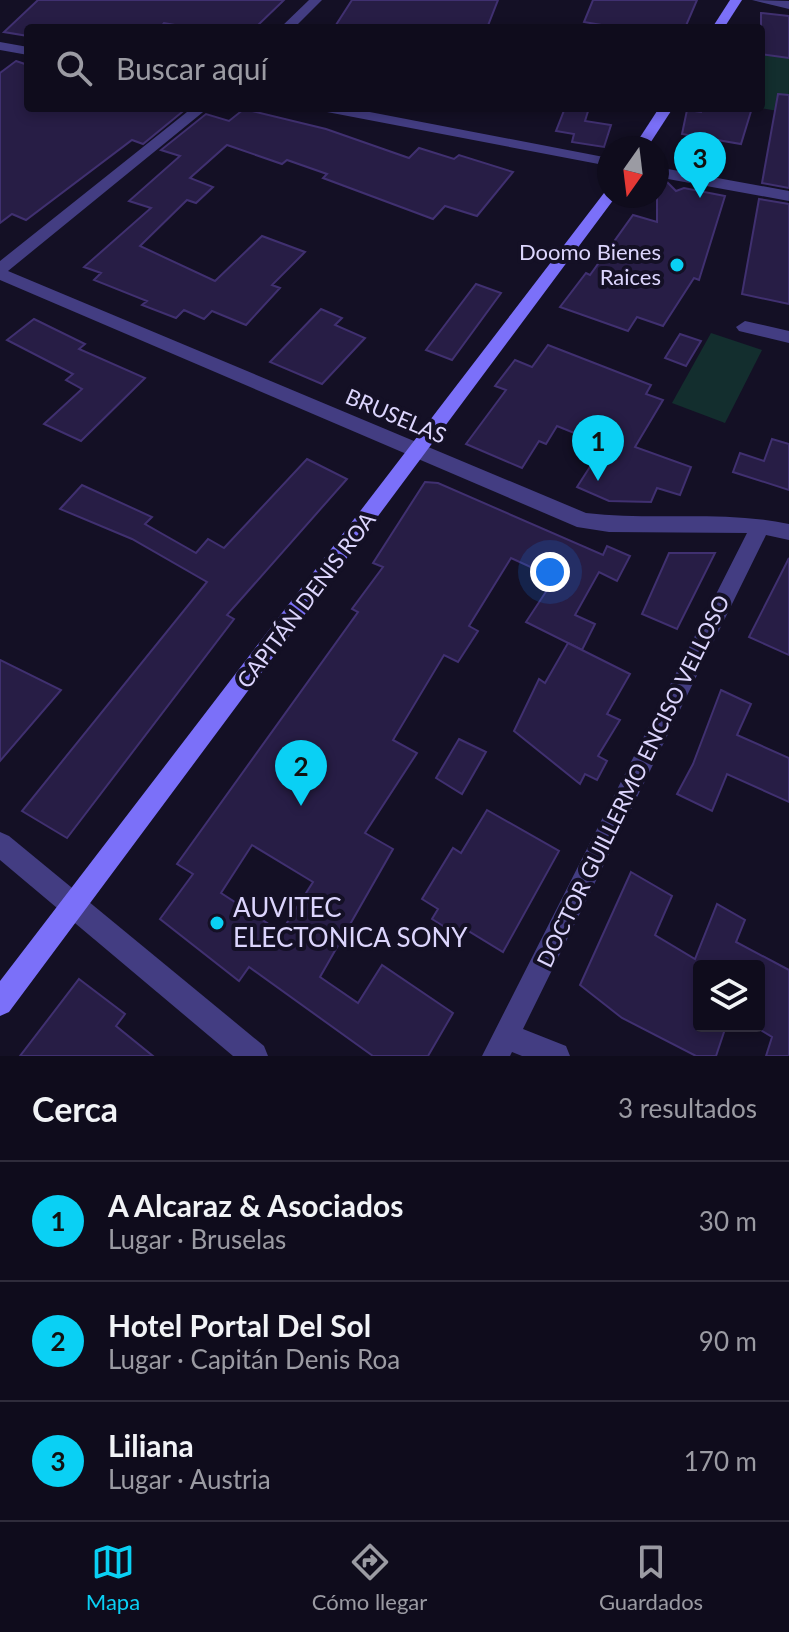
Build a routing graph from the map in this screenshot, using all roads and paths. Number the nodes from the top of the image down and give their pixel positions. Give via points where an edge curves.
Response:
1 (316, 0) edge
2 (736, 0) edge
3 (758, 0) edge
4 (789, 5) edge
5 (290, 24) edge
6 (721, 24) edge
7 (0, 46) edge
8 (24, 50) edge
9 (196, 112) edge
10 (348, 112) edge
11 (663, 112) edge
12 (648, 136) edge
13 (597, 160) edge
14 (669, 174) edge
15 (789, 196) edge
16 (600, 208) edge
17 (0, 272) edge
18 (745, 327) dead end
19 (789, 337) edge
20 (418, 452) junction
21 (760, 526) junction
22 (789, 532) edge
23 (0, 844) edge
24 (75, 906) junction
25 (0, 1003) edge
26 (501, 1046) edge
27 (254, 1056) edge
28 (556, 1056) edge

1 - 5 street
2 - 6 main road
3 - 4 street
7 - 8 street
9 - 17 street
10 - 13 street
11 - 12 main road
14 - 15 street
16 - 20 main road, CAPITÁN DENIS ROA
17 - 20 street, BRUSELAS
18 - 19 street
20 - 21 street, BRUSELAS via 584,521
20 - 24 main road, CAPITÁN DENIS ROA
21 - 22 street, BRUSELAS
21 - 26 street, DOCTOR GUILLERMO ENCISO VELLOSO
23 - 24 street
24 - 25 main road, CAPITÁN DENIS ROA
24 - 27 street
26 - 28 street, DOCTOR GUILLERMO ENCISO VELLOSO

